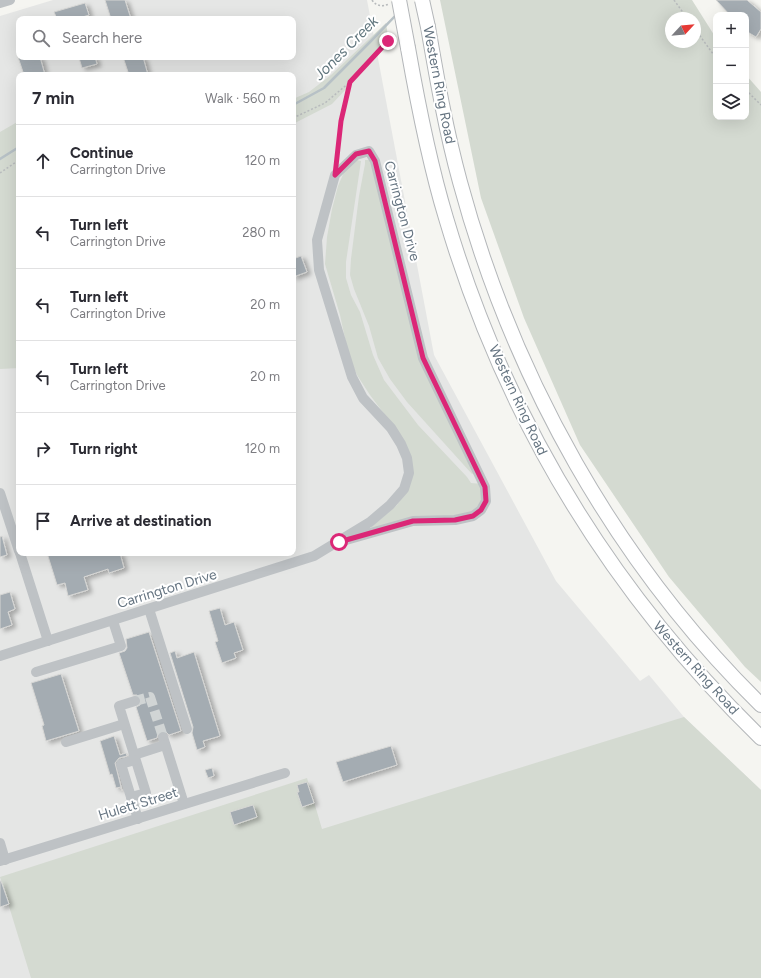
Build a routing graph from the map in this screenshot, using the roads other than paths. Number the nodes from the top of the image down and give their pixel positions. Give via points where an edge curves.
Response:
1 (10, 0) edge
2 (422, 0) edge
3 (396, 1) edge
4 (0, 3) edge
5 (0, 493) edge
6 (339, 542) junction
7 (16, 543) edge
8 (20, 556) edge
9 (150, 609) junction
10 (113, 620) junction
11 (48, 641) junction
12 (0, 656) edge
13 (36, 672) dead end
14 (135, 702) tunnel mouth
15 (761, 705) edge
16 (124, 724) junction
17 (187, 729) dead end
18 (761, 738) edge
19 (66, 742) dead end
20 (135, 757) junction
21 (285, 773) dead end
22 (131, 797) junction
23 (184, 804) junction
24 (138, 819) junction
25 (0, 843) edge
26 (3, 860) edge

1 - 4 street
2 - 15 highway, Western Ring Road, bridge via 447,132 468,210 500,304 542,399 577,465 615,528 654,584 695,634
3 - 18 highway, Western Ring Road, bridge via 429,155 458,256 495,352 536,440 575,508 627,586 688,663
5 - 7 street
6 - 6 street, Carrington Drive via 370,522 390,505 404,489 409,474 407,458 401,444 391,428 363,398 352,377 319,270 317,240 335,175 356,154 369,151 375,161 423,358 485,487 486,501 481,510 473,516 455,520 413,521
6 - 9 street, Carrington Drive via 293,564
8 - 11 street
9 - 10 street, Carrington Drive
9 - 17 street
10 - 11 street, Carrington Drive
10 - 13 street via 121,646
11 - 12 street, Carrington Drive
14 - 16 street via 119,706
16 - 19 street
16 - 20 street
20 - 22 street via 121,764
20 - 22 street via 146,792
20 - 23 street via 164,741
21 - 23 street, Hulett Street
22 - 24 street
23 - 24 street, Hulett Street
24 - 26 street, Hulett Street
25 - 26 street

